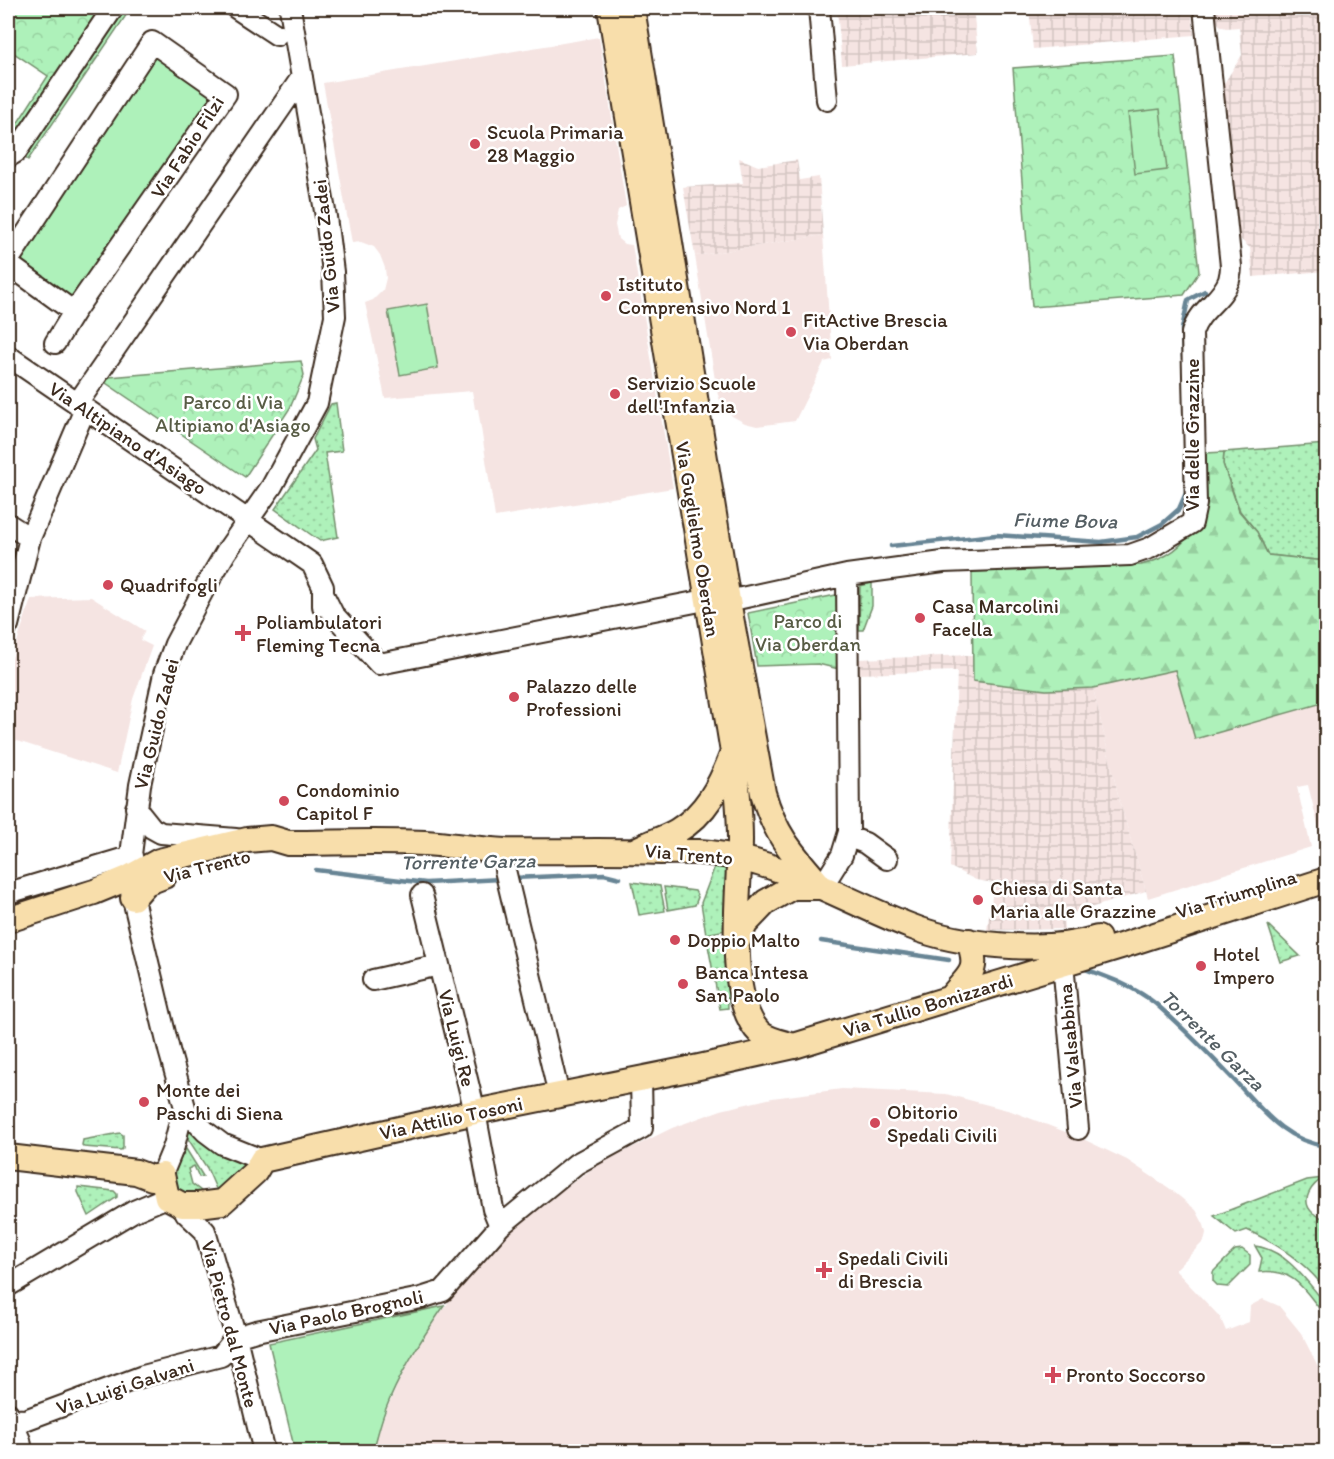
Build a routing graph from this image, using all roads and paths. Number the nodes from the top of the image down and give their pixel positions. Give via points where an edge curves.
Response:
1 (113, 8) edge
2 (236, 8) edge
3 (290, 8) edge
4 (610, 8) edge
5 (632, 8) edge
6 (819, 8) edge
7 (1204, 8) edge
8 (277, 35) dead end
9 (303, 80) junction
10 (827, 100) dead end
11 (12, 154) edge
12 (8, 263) edge
13 (74, 312) junction
14 (55, 343) dead end
15 (8, 356) edge
16 (81, 407) junction
17 (248, 521) junction
18 (8, 524) edge
19 (30, 538) junction
20 (847, 575) junction
21 (728, 601) junction
22 (695, 602) dead end
23 (8, 626) edge
24 (733, 752) junction
25 (136, 808) junction
26 (849, 837) junction
27 (247, 840) junction
28 (288, 843) junction
29 (637, 850) junction
30 (740, 858) junction
31 (887, 859) dead end
32 (1326, 866) edge
33 (131, 877) junction
34 (506, 878) dead end
35 (1326, 880) edge
36 (822, 887) junction
37 (8, 893) edge
38 (422, 895) dead end
39 (8, 920) edge
40 (969, 941) junction
41 (1076, 943) joint
42 (736, 946) junction
43 (1063, 963) junction
44 (439, 965) junction
45 (373, 980) dead end
46 (950, 998) junction
47 (794, 1046) junction
48 (641, 1079) junction
49 (559, 1095) junction
50 (186, 1111) junction
51 (475, 1112) junction
52 (1078, 1129) dead end
53 (8, 1157) edge
54 (262, 1160) junction
55 (170, 1192) junction
56 (500, 1226) junction
57 (8, 1286) edge
58 (236, 1337) junction
59 (9, 1417) edge
60 (22, 1452) edge
61 (264, 1452) edge

1 - 11 street
2 - 8 street
3 - 9 street
4 - 24 main road, Via Guglielmo Oberdan
5 - 21 main road, Via Guglielmo Oberdan
6 - 10 street
7 - 20 street, Via delle Grazzine via 1232,266 1229,281 1196,321 1192,333 1196,504 1192,523 1130,555 943,562
9 - 16 street
9 - 17 street, Via Guido Zadei via 326,217 335,316 317,403 272,486
12 - 13 street, Via Fabio Filzi
12 - 13 street, Via Fabio Filzi via 152,42 226,94
13 - 14 street, Via Fabio Filzi
15 - 16 street, Via Altipiano d'Asiago
16 - 17 street, Via Altipiano d'Asiago
16 - 19 street
17 - 22 street, Via Altipiano d'Asiago via 312,564 323,586 323,601 379,664
17 - 25 street, Via Guido Zadei via 226,552 175,644 152,724
18 - 19 street
19 - 23 street
20 - 21 street, Via delle Grazzine
20 - 26 street
21 - 36 main road, Via Guglielmo Oberdan via 770,816 791,852
24 - 29 main road via 722,782 693,819
24 - 30 main road, Via Guglielmo Oberdan via 740,808
25 - 27 street, Via Trento via 160,833
25 - 33 street, Via Guido Zadei
26 - 31 street
26 - 36 street
27 - 28 main road, Via Trento via 271,838
27 - 33 main road, Via Trento via 159,861
28 - 29 main road, Via Trento via 431,844 504,851
28 - 33 main road, Via Trento via 146,883
29 - 30 main road, Via Trento via 709,852
30 - 36 main road, Via Trento
30 - 42 main road, Via Guglielmo Oberdan
32 - 41 main road, Via Triumplina
33 - 37 street, Via Trento
33 - 39 main road
33 - 50 street, Via Guido Zadei
34 - 49 street
35 - 43 main road, Via Triumplina
36 - 40 main road, Via Trento via 912,927
36 - 42 main road via 792,887 766,902 745,924
38 - 44 street, Via Luigi Re
40 - 41 main road, Via Trento via 1018,946
40 - 46 main road via 974,968
42 - 47 main road, Via Guglielmo Oberdan via 739,980 752,1022 761,1033
43 - 46 main road, Via Tullio Bonizzardi
43 - 52 street, Via Valsabbina
44 - 45 street, Via Luigi Re
44 - 51 street, Via Luigi Re
46 - 47 main road, Via Tullio Bonizzardi
47 - 48 main road, Via Tullio Bonizzardi
48 - 49 main road, Via Attilio Tosoni
48 - 56 street, Via Paolo Brognoli via 642,1128 576,1164
49 - 51 main road, Via Attilio Tosoni
50 - 54 street via 222,1144
50 - 55 street via 174,1146
51 - 54 main road, Via Attilio Tosoni
51 - 56 street via 493,1209
53 - 55 main road via 136,1172
54 - 55 main road via 255,1172 222,1202 198,1205
55 - 57 street
55 - 58 street, Via Pietro dal Monte via 205,1232
56 - 58 street, Via Paolo Brognoli via 443,1291
58 - 59 street, Via Luigi Galvani via 221,1356 143,1376 25,1420
58 - 61 street, Via Pietro dal Monte
59 - 60 street

